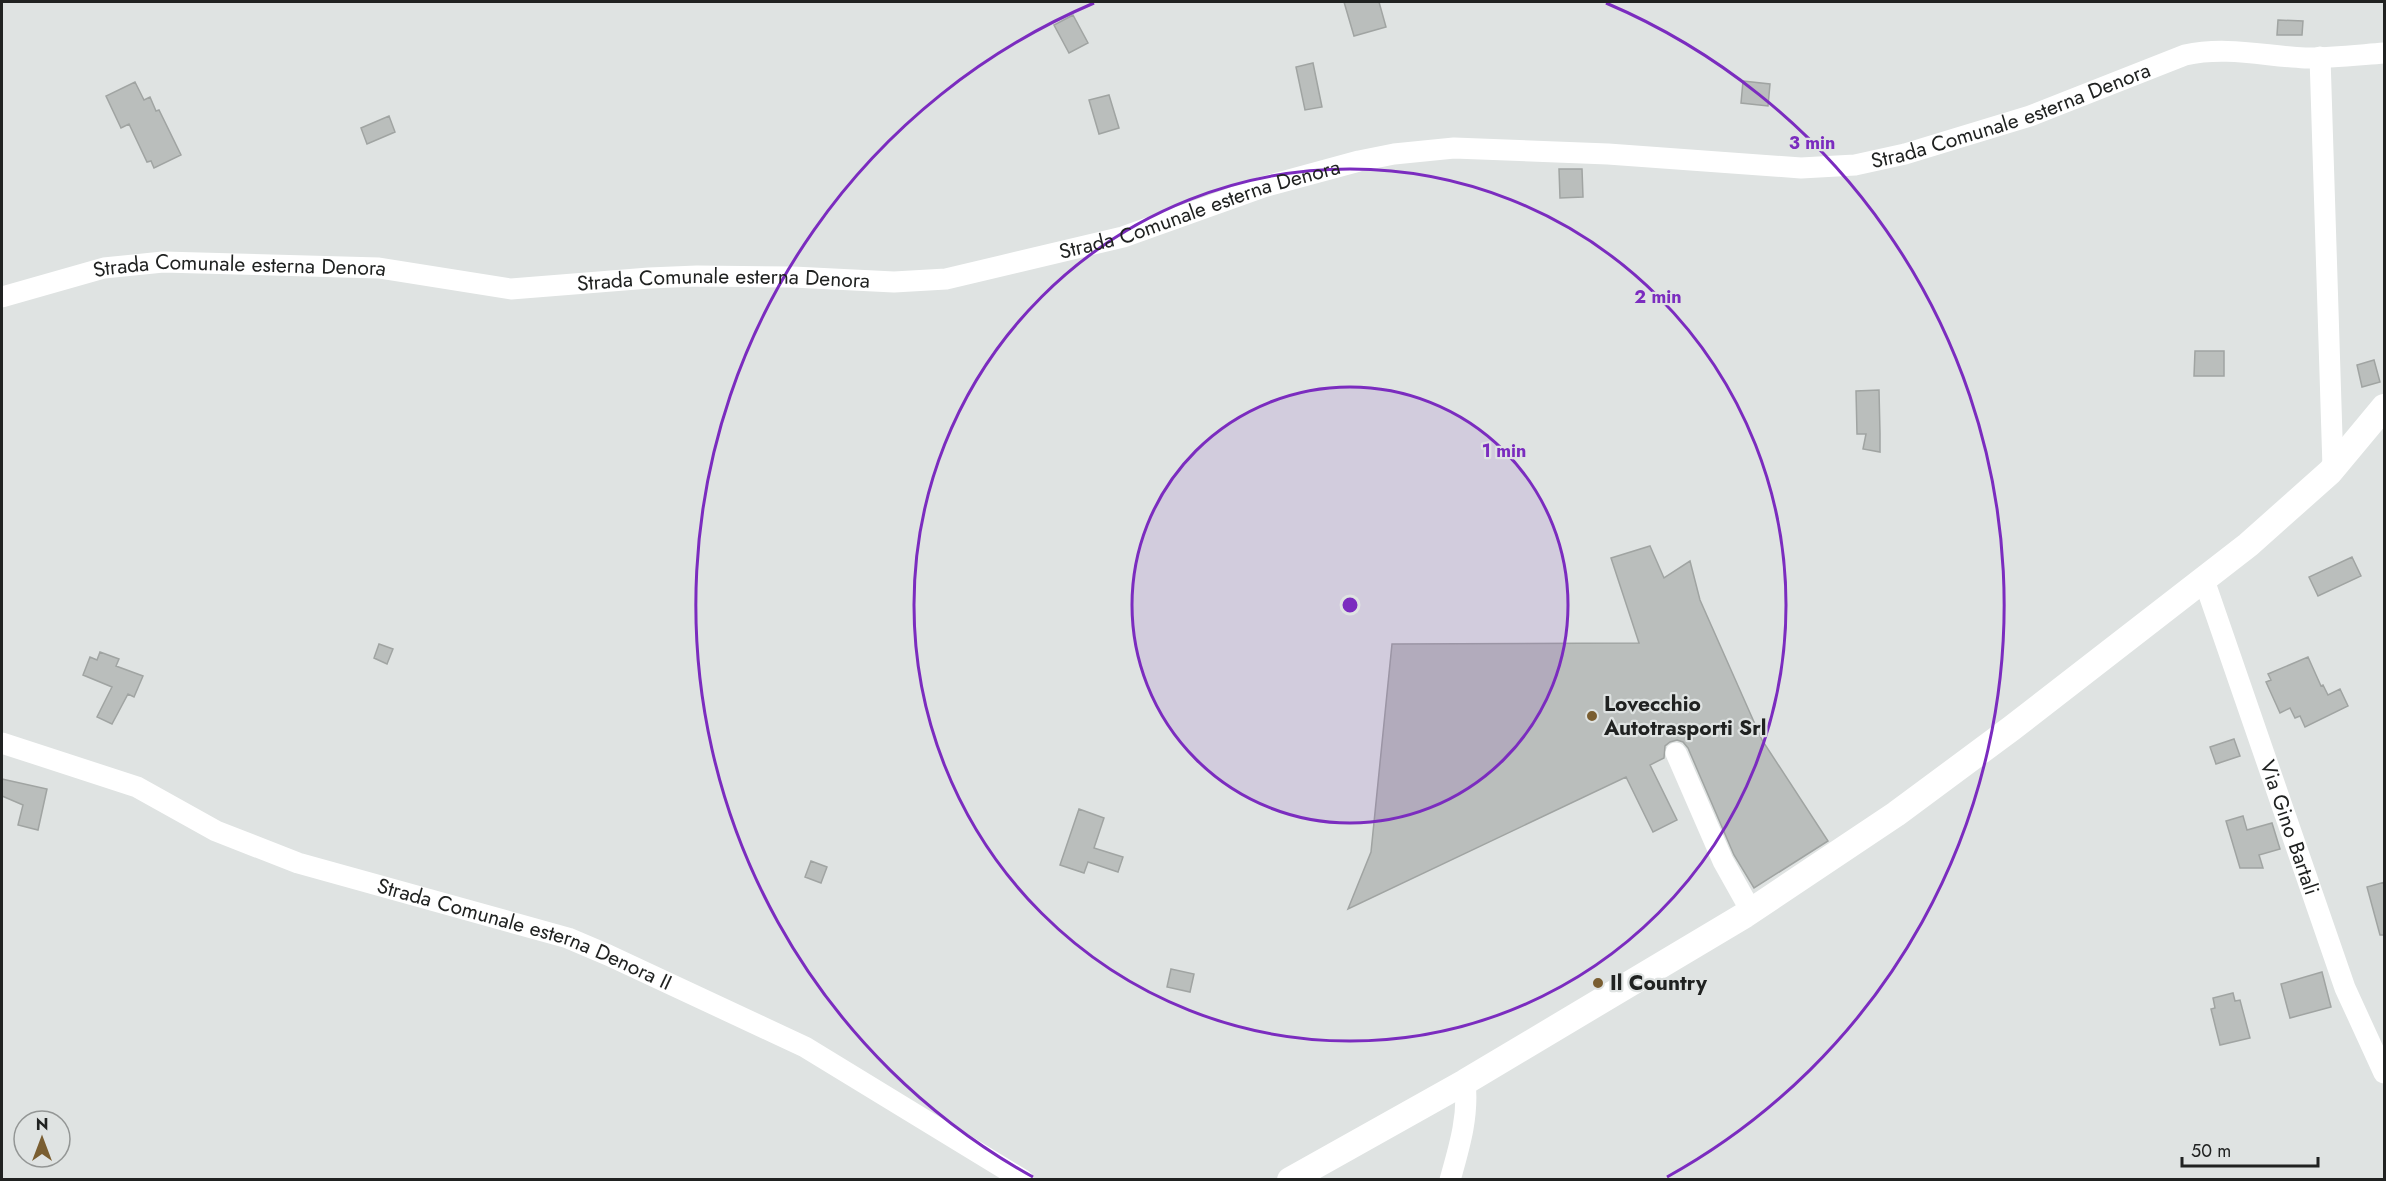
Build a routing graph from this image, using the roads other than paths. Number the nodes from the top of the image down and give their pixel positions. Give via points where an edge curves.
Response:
1 (2385, 54) edge
2 (2320, 57) junction
3 (2, 297) edge
4 (2385, 407) edge
5 (2333, 468) junction
6 (2204, 580) junction
7 (2, 743) edge
8 (1676, 753) dead end
9 (1751, 911) junction
10 (2385, 1072) edge
11 (1465, 1083) junction
12 (1023, 1179) edge
13 (1290, 1179) edge
14 (1450, 1179) edge

1 - 2 street, Strada Comunale esterna Denora
2 - 3 street, Strada Comunale esterna Denora via 2228,50 2185,55 2030,116 1905,154 1836,167 1454,148 1394,154 1263,187 1123,237 946,279 894,282 749,276 649,278 511,290 379,268 163,262 104,268
2 - 5 street
4 - 5 street
5 - 6 street via 2311,492
6 - 9 street via 1896,814
6 - 10 street, Via Gino Bartali via 2345,988
7 - 12 street, Strada Comunale esterna Denora II via 137,787 216,831 298,863 568,938 608,955 805,1047
8 - 9 street via 1723,861
9 - 11 street
11 - 13 street
11 - 14 street via 1461,1141

